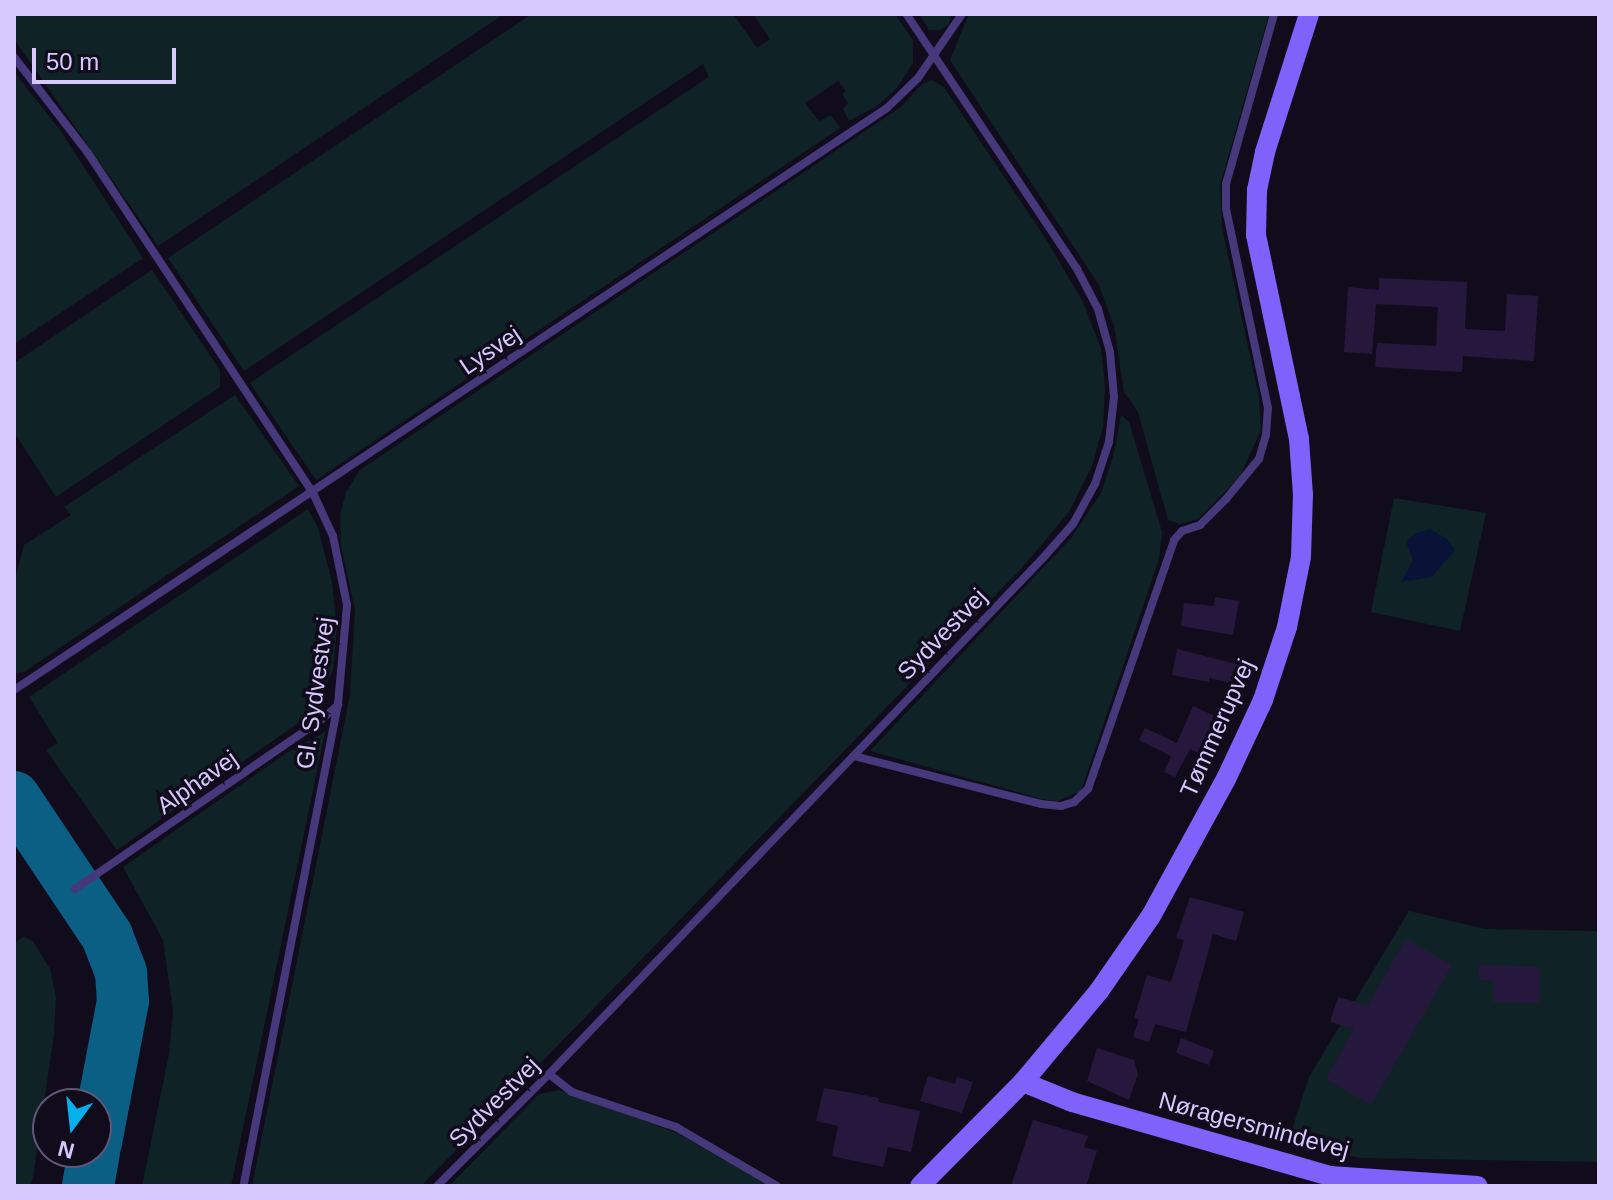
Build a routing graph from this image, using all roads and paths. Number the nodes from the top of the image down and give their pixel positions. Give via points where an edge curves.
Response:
1 (906, 14) edge
2 (962, 14) edge
3 (1274, 14) edge
4 (1309, 14) edge
5 (932, 55) junction
6 (14, 57) edge
7 (313, 493) junction
8 (14, 690) edge
9 (338, 704) junction
10 (854, 756) junction
11 (75, 889) dead end
12 (549, 1074) junction
13 (1023, 1082) junction
14 (243, 1186) edge
15 (437, 1186) edge
16 (777, 1186) edge
17 (920, 1186) edge
18 (1478, 1186) edge

1 - 5 lane, Sydvestvej
2 - 5 lane, Lysvej
3 - 10 lane via 1226,184 1226,208 1268,408 1266,435 1259,459 1226,499 1200,525 1174,540 1088,789 1074,802 1041,804
4 - 13 street, Tømmerupvej via 1257,190 1256,235 1299,439 1303,495 1301,557 1287,627 1257,714 1151,916 1099,991
5 - 7 lane, Lysvej via 918,78 887,108
5 - 10 lane, Sydvestvej via 1077,269 1098,309 1110,352 1114,397 1109,442 1095,484 1073,524
6 - 7 lane, Gl. Sydvestvej via 88,153
7 - 8 lane, Lysvej
7 - 9 lane, Gl. Sydvestvej via 333,536 347,605
9 - 11 lane, Alphavej
9 - 14 lane, Gl. Sydvestvej
10 - 12 lane, Sydvestvej
12 - 15 lane, Sydvestvej
12 - 16 lane via 572,1092 676,1127
13 - 17 street, Tømmerupvej
13 - 18 street, Nøragersmindevej via 1086,1106 1330,1176

